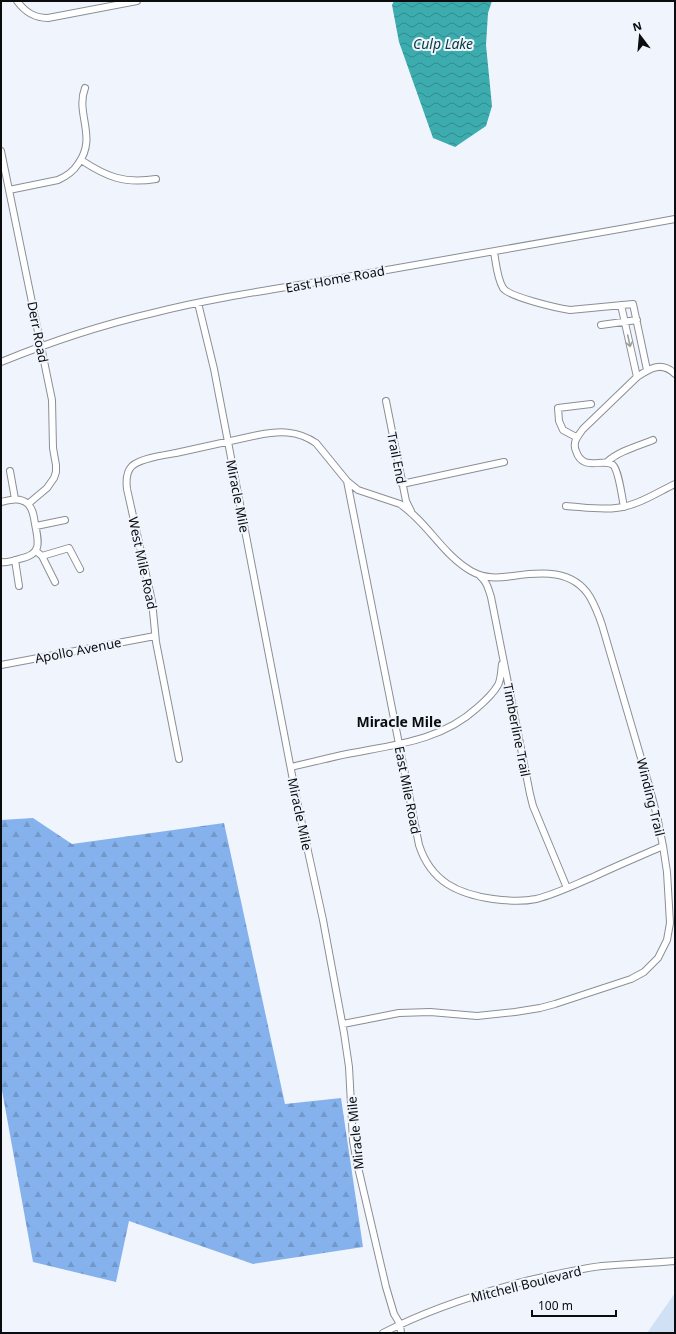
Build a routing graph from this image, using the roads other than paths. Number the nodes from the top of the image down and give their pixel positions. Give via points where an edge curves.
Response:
1 (17, 1) edge
2 (137, 1) edge
3 (85, 88) dead end
4 (1, 151) edge
5 (81, 160) junction
6 (156, 179) dead end
7 (9, 190) junction
8 (675, 219) edge
9 (494, 252) junction
10 (198, 303) junction
11 (621, 305) junction
12 (637, 320) junction
13 (625, 322) junction
14 (602, 325) dead end
15 (41, 346) junction
16 (1, 362) edge
17 (647, 370) junction
18 (675, 374) edge
19 (638, 376) junction
20 (386, 401) dead end
21 (591, 404) dead end
22 (576, 437) junction
23 (653, 440) dead end
24 (228, 442) junction
25 (504, 462) dead end
26 (607, 462) junction
27 (10, 471) dead end
28 (347, 481) junction
29 (402, 484) junction
30 (675, 484) edge
31 (15, 499) junction
32 (1, 502) edge
33 (28, 504) junction
34 (566, 506) dead end
35 (624, 507) junction
36 (413, 514) junction
37 (65, 520) dead end
38 (36, 526) junction
39 (36, 551) junction
40 (42, 556) junction
41 (15, 560) junction
42 (1, 562) edge
43 (80, 569) dead end
44 (475, 573) junction
45 (55, 582) dead end
46 (19, 586) dead end
47 (155, 636) junction
48 (503, 661) junction
49 (1, 665) edge
50 (400, 744) junction
51 (179, 759) dead end
52 (291, 767) junction
53 (663, 846) junction
54 (568, 888) junction
55 (343, 1024) junction
56 (675, 1261) edge
57 (400, 1324) junction
58 (383, 1333) edge
59 (401, 1333) edge

1 - 2 street via 29,13 41,18
3 - 5 street via 82,104 87,141
4 - 7 street, Derr Road
5 - 6 street via 95,170 116,178 140,182
5 - 7 street via 71,173 58,180
7 - 15 street, Derr Road
8 - 9 street, East Home Road
9 - 10 street, East Home Road
9 - 11 street via 501,283 510,293 560,309
10 - 15 street, East Home Road via 118,321
10 - 24 street, Miracle Mile
11 - 12 street via 633,304
11 - 13 street
12 - 13 street
12 - 17 street
13 - 14 street
13 -> 19 street
15 - 16 street, East Home Road
15 - 33 street, Derr Road via 52,400 56,472 47,488
17 - 18 street via 662,367
17 - 19 street
19 - 22 street
20 - 29 street, Trail End
21 - 22 street via 558,408 563,430
22 - 26 street via 575,451 582,460 591,463
23 - 26 street
24 - 28 street, East Mile Road via 274,432 292,432 316,443
24 - 47 street, West Mile Road via 142,461 132,466 126,478 152,601
24 - 52 street, Miracle Mile
25 - 29 street
26 - 35 street via 615,468
27 - 31 street
28 - 36 street, Winding Trail via 358,490 400,504
28 - 50 street, East Mile Road
29 - 36 street, Trail End via 406,501
30 - 35 street
31 - 32 street
31 - 33 street
33 - 38 street
34 - 35 street via 614,509
36 - 44 street, Winding Trail via 448,554
37 - 38 street
38 - 39 street via 39,540
39 - 40 street
39 - 41 street via 26,558
40 - 43 street via 69,548
40 - 45 street
41 - 42 street
41 - 46 street
44 - 48 street, Timberline Trail via 488,587
44 - 53 street, Winding Trail via 491,578 558,574 581,586 590,598 612,657 648,782
47 - 49 street, Apollo Avenue
47 - 51 street, West Mile Road
48 - 50 street via 498,685 472,714 435,734
48 - 54 street, Timberline Trail via 530,794
50 - 52 street
50 - 54 street, East Mile Road via 419,845 426,863 438,877 460,891 500,900 527,901
52 - 55 street, Miracle Mile
53 - 54 street, East Mile Road
53 - 55 street, Winding Trail via 669,932 658,958 639,975 555,1004 515,1012 475,1016 417,1012
55 - 57 street, Miracle Mile via 357,1163 388,1294
56 - 57 street, Mitchell Boulevard via 601,1266 547,1276 481,1293
57 - 58 street, Mitchell Boulevard
57 - 59 street, Miracle Mile

